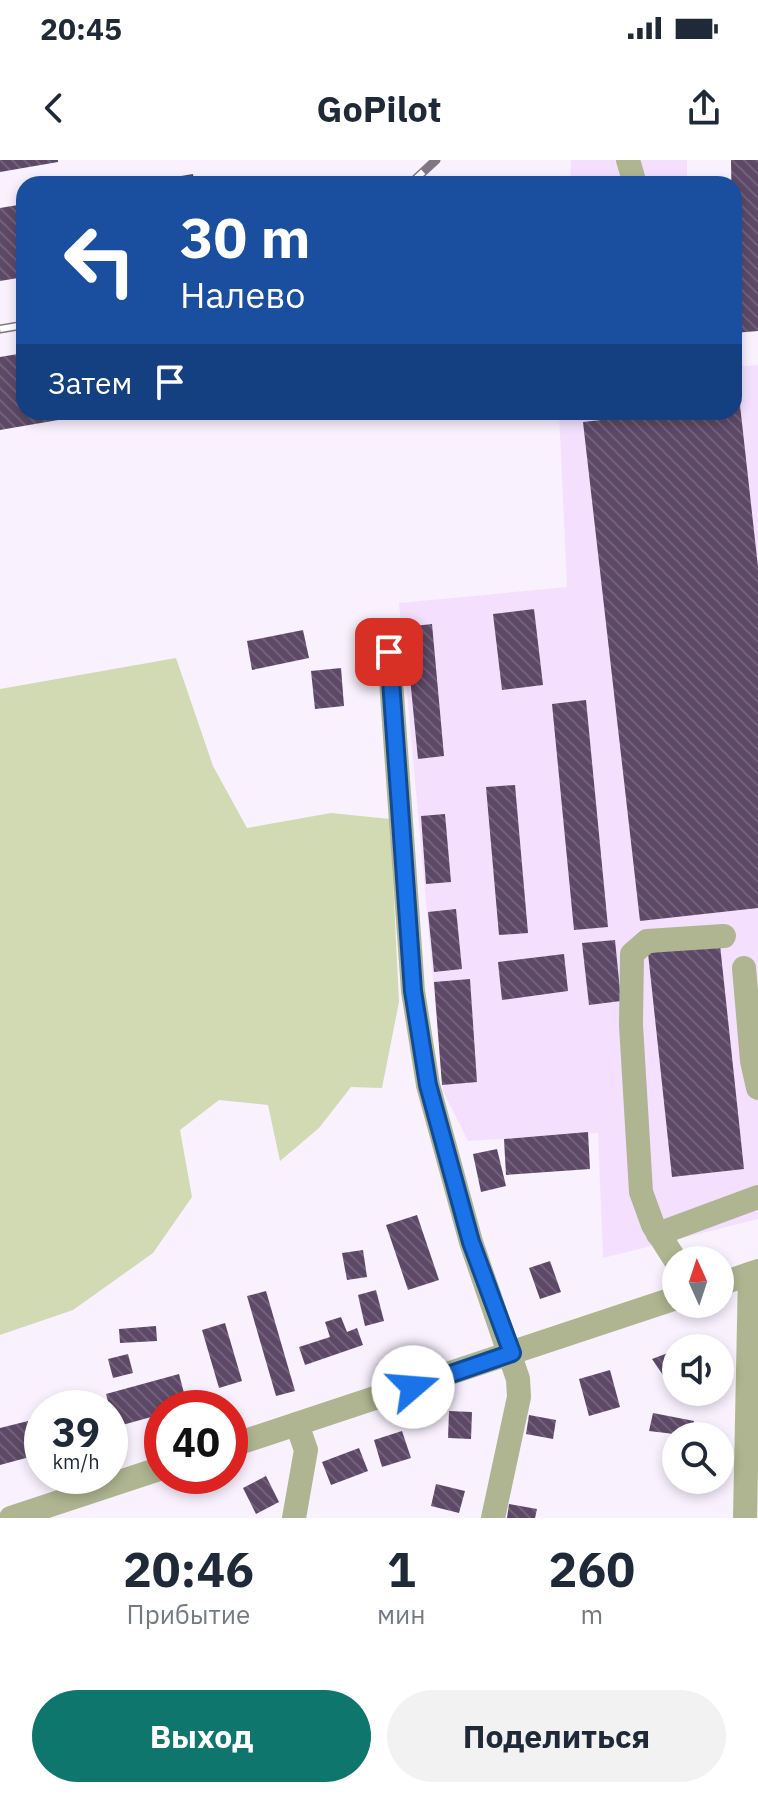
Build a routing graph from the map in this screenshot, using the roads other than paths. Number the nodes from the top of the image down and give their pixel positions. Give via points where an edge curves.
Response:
1 (389, 652) dead end
2 (724, 936) dead end
3 (744, 968) dead end
4 (758, 1088) edge
5 (758, 1197) edge
6 (658, 1234) junction
7 (666, 1246) edge
8 (754, 1272) edge
9 (734, 1279) edge
10 (662, 1303) edge
11 (512, 1353) junction
12 (297, 1424) junction
13 (248, 1440) edge
14 (144, 1476) edge
15 (78, 1507) edge
16 (11, 1518) edge
17 (294, 1518) edge
18 (493, 1518) edge
19 (745, 1518) edge

1 - 11 street via 413,991 428,1085 471,1242
2 - 6 street via 647,941 632,954 641,1192
3 - 4 street
5 - 6 street
6 - 7 street
8 - 9 street
8 - 19 street
10 - 11 street
11 - 12 street
11 - 18 street via 519,1397
12 - 13 street
12 - 17 street via 306,1450
14 - 15 street
15 - 16 street

